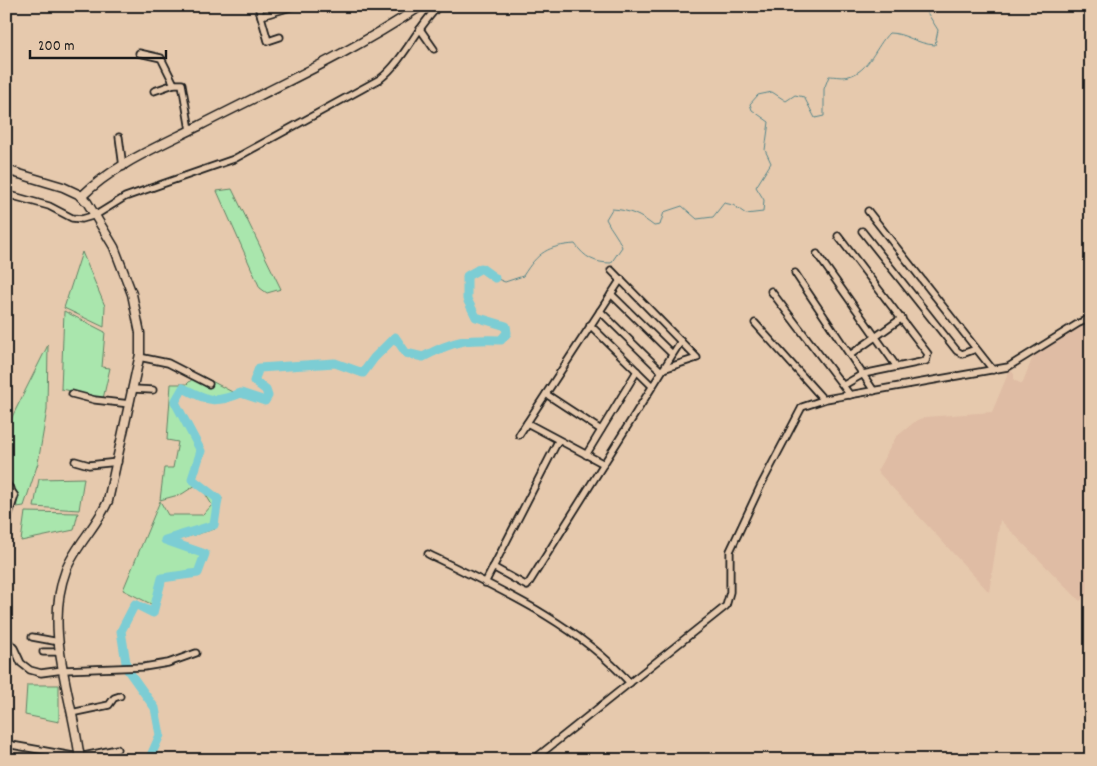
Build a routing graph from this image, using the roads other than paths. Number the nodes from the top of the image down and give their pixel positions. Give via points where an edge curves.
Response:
1 (258, 6) edge
2 (294, 6) edge
3 (421, 6) edge
4 (439, 6) edge
5 (261, 16) junction
6 (420, 29) junction
7 (280, 37) dead end
8 (434, 49) dead end
9 (139, 53) dead end
10 (174, 84) junction
11 (154, 91) dead end
12 (190, 130) junction
13 (119, 137) dead end
14 (123, 167) junction
15 (6, 170) edge
16 (8, 194) edge
17 (81, 197) junction
18 (6, 206) edge
19 (868, 210) dead end
20 (96, 215) junction
21 (862, 231) dead end
22 (838, 236) dead end
23 (817, 254) dead end
24 (611, 270) dead end
25 (795, 273) dead end
26 (621, 278) junction
27 (771, 291) dead end
28 (611, 294) junction
29 (600, 311) junction
30 (902, 318) junction
31 (1091, 318) edge
32 (755, 323) dead end
33 (590, 325) junction
34 (876, 337) junction
35 (681, 341) junction
36 (976, 349) junction
37 (672, 354) junction
38 (850, 355) junction
39 (139, 357) junction
40 (897, 367) junction
41 (660, 370) junction
42 (993, 370) junction
43 (636, 371) junction
44 (863, 374) junction
45 (209, 384) dead end
46 (652, 385) junction
47 (844, 385) junction
48 (134, 389) junction
49 (153, 390) dead end
50 (874, 391) junction
51 (72, 394) dead end
52 (546, 394) junction
53 (850, 395) junction
54 (823, 399) junction
55 (130, 404) junction
56 (527, 423) junction
57 (600, 430) junction
58 (519, 435) dead end
59 (558, 440) junction
60 (586, 455) junction
61 (75, 461) dead end
62 (118, 462) junction
63 (604, 464) junction
64 (6, 483) edge
65 (6, 523) edge
66 (428, 554) dead end
67 (493, 567) junction
68 (485, 582) junction
69 (32, 637) dead end
70 (6, 639) edge
71 (59, 642) junction
72 (43, 652) dead end
73 (59, 652) junction
74 (196, 653) dead end
75 (63, 670) junction
76 (630, 683) junction
77 (120, 696) dead end
78 (71, 713) junction
79 (6, 744) edge
80 (117, 749) dead end
81 (80, 758) edge
82 (533, 760) edge

1 - 5 street
2 - 5 street
3 - 12 street via 350,48
4 - 6 street
5 - 7 street via 268,41
6 - 8 street
6 - 20 street via 396,64 375,82 234,159 125,196
9 - 10 street via 160,57
10 - 11 street
10 - 12 street via 182,84 185,90
12 - 14 street
13 - 14 street
14 - 17 street
15 - 17 street via 63,187
16 - 18 street
16 - 20 street via 49,206 72,218
17 - 20 street
19 - 36 street
20 - 39 street via 114,247 132,294 140,333
21 - 36 street via 957,351 962,354
22 - 30 street
23 - 34 street
24 - 26 street
25 - 38 street
26 - 28 street
26 - 35 street
27 - 47 street
28 - 29 street
28 - 37 street
29 - 33 street
29 - 41 street
30 - 34 street
30 - 40 street via 927,351 928,358
31 - 42 street via 1079,322 1015,364
32 - 54 street
33 - 43 street
33 - 52 street
34 - 38 street
34 - 40 street
35 - 37 street
35 - 41 street via 697,358
36 - 42 street
37 - 41 street
38 - 44 street
39 - 45 street via 168,363
39 - 48 street
40 - 44 street
41 - 46 street
42 - 50 street
43 - 46 street
43 - 57 street
44 - 47 street
44 - 50 street
46 - 63 street
47 - 53 street
48 - 49 street
48 - 55 street
50 - 53 street
51 - 55 street
52 - 56 street
52 - 57 street
53 - 54 street
54 - 76 street via 807,404 798,412 750,508 729,555 730,590 726,606
55 - 62 street
56 - 58 street
56 - 59 street
57 - 60 street
59 - 60 street
59 - 67 street
60 - 63 street
61 - 62 street via 88,465
62 - 71 street via 105,507 67,569 60,597
63 - 67 street via 526,586
64 - 65 street via 15,496
66 - 68 street
67 - 68 street
68 - 76 street via 570,631
69 - 71 street
70 - 75 street via 21,664 30,670 41,673
71 - 73 street
72 - 73 street
73 - 75 street
74 - 75 street via 168,664
75 - 78 street
76 - 82 street
77 - 78 street via 109,705
78 - 81 street
79 - 81 street
80 - 81 street

